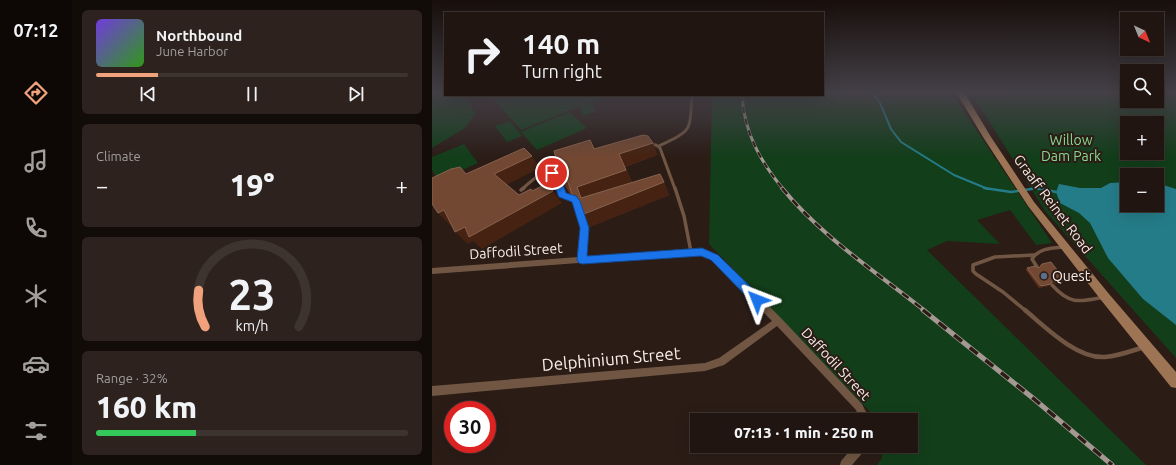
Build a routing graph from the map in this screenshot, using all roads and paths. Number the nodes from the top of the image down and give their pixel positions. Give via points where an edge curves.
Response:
1 (691, 114) edge
2 (973, 114) edge
3 (646, 145) edge
4 (659, 146) junction
5 (521, 190) dead end
6 (1065, 246) junction
7 (691, 252) junction
8 (1034, 255) junction
9 (582, 260) junction
10 (1037, 267) edge
11 (432, 271) edge
12 (1052, 285) edge
13 (1105, 297) junction
14 (778, 322) junction
15 (1147, 346) junction
16 (1176, 382) edge
17 (432, 391) edge
18 (862, 413) edge
19 (855, 453) edge
20 (845, 465) edge

1 - 4 lane via 689,127
2 - 6 main road, Graaff Reinet Road via 1021,190
3 - 4 lane
4 - 7 lane via 684,216
5 - 9 lane via 536,176 555,174 562,195 575,199 584,228
6 - 8 lane
6 - 13 main road, Graaff Reinet Road
7 - 9 street, Daffodil Street
7 - 14 street, Daffodil Street via 702,252 715,258
8 - 10 lane via 1032,259
8 - 15 lane via 994,256 973,265 973,271 1080,351 1093,356 1108,356
9 - 11 street, Daffodil Street
12 - 13 lane via 1061,297 1073,302
13 - 15 main road, Graaff Reinet Road
14 - 17 street, Delphinium Street via 721,362 705,368
14 - 18 street, Daffodil Street
15 - 16 main road, Graaff Reinet Road
19 - 20 street

